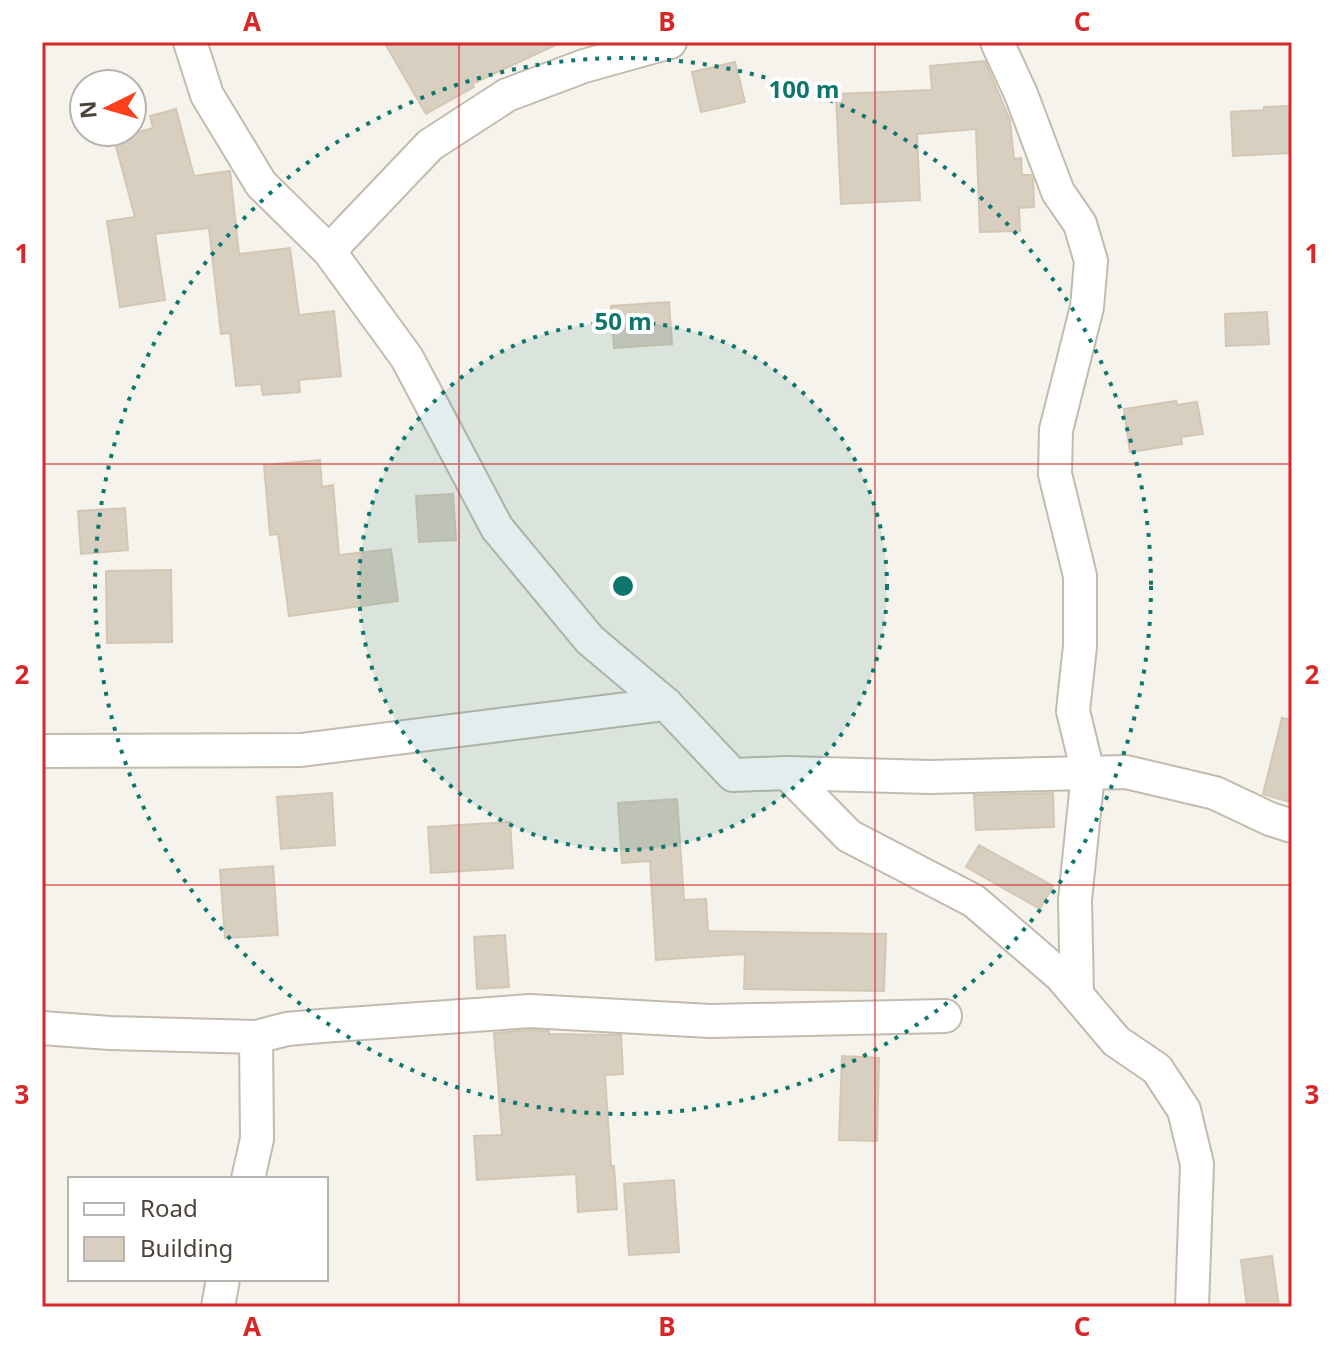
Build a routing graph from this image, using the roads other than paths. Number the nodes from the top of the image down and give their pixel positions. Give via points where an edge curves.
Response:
1 (190, 42) edge
2 (670, 42) edge
3 (997, 42) edge
4 (329, 251) junction
5 (666, 704) junction
6 (42, 751) edge
7 (787, 773) junction
8 (1088, 773) junction
9 (1292, 826) edge
10 (1077, 994) junction
11 (945, 1016) dead end
12 (42, 1028) edge
13 (256, 1037) junction
14 (248, 1177) edge
15 (223, 1281) edge
16 (218, 1307) edge
17 (1192, 1307) edge

1 - 4 street via 207,95 261,184
2 - 4 street via 507,95 430,145
3 - 8 street via 1058,192 1080,224 1091,261 1087,307 1056,430 1055,474 1080,576 1073,711
4 - 5 street via 407,358 497,528 590,640
5 - 6 street via 301,750
5 - 7 street via 733,775
7 - 8 street
7 - 10 street via 849,836 974,901
8 - 9 street via 1126,772 1215,793
8 - 10 street via 1075,900
10 - 17 street via 1116,1041 1157,1069 1184,1110 1197,1164
11 - 13 street via 710,1021 530,1011 287,1029
12 - 13 street
13 - 14 street via 257,1139
15 - 16 street

